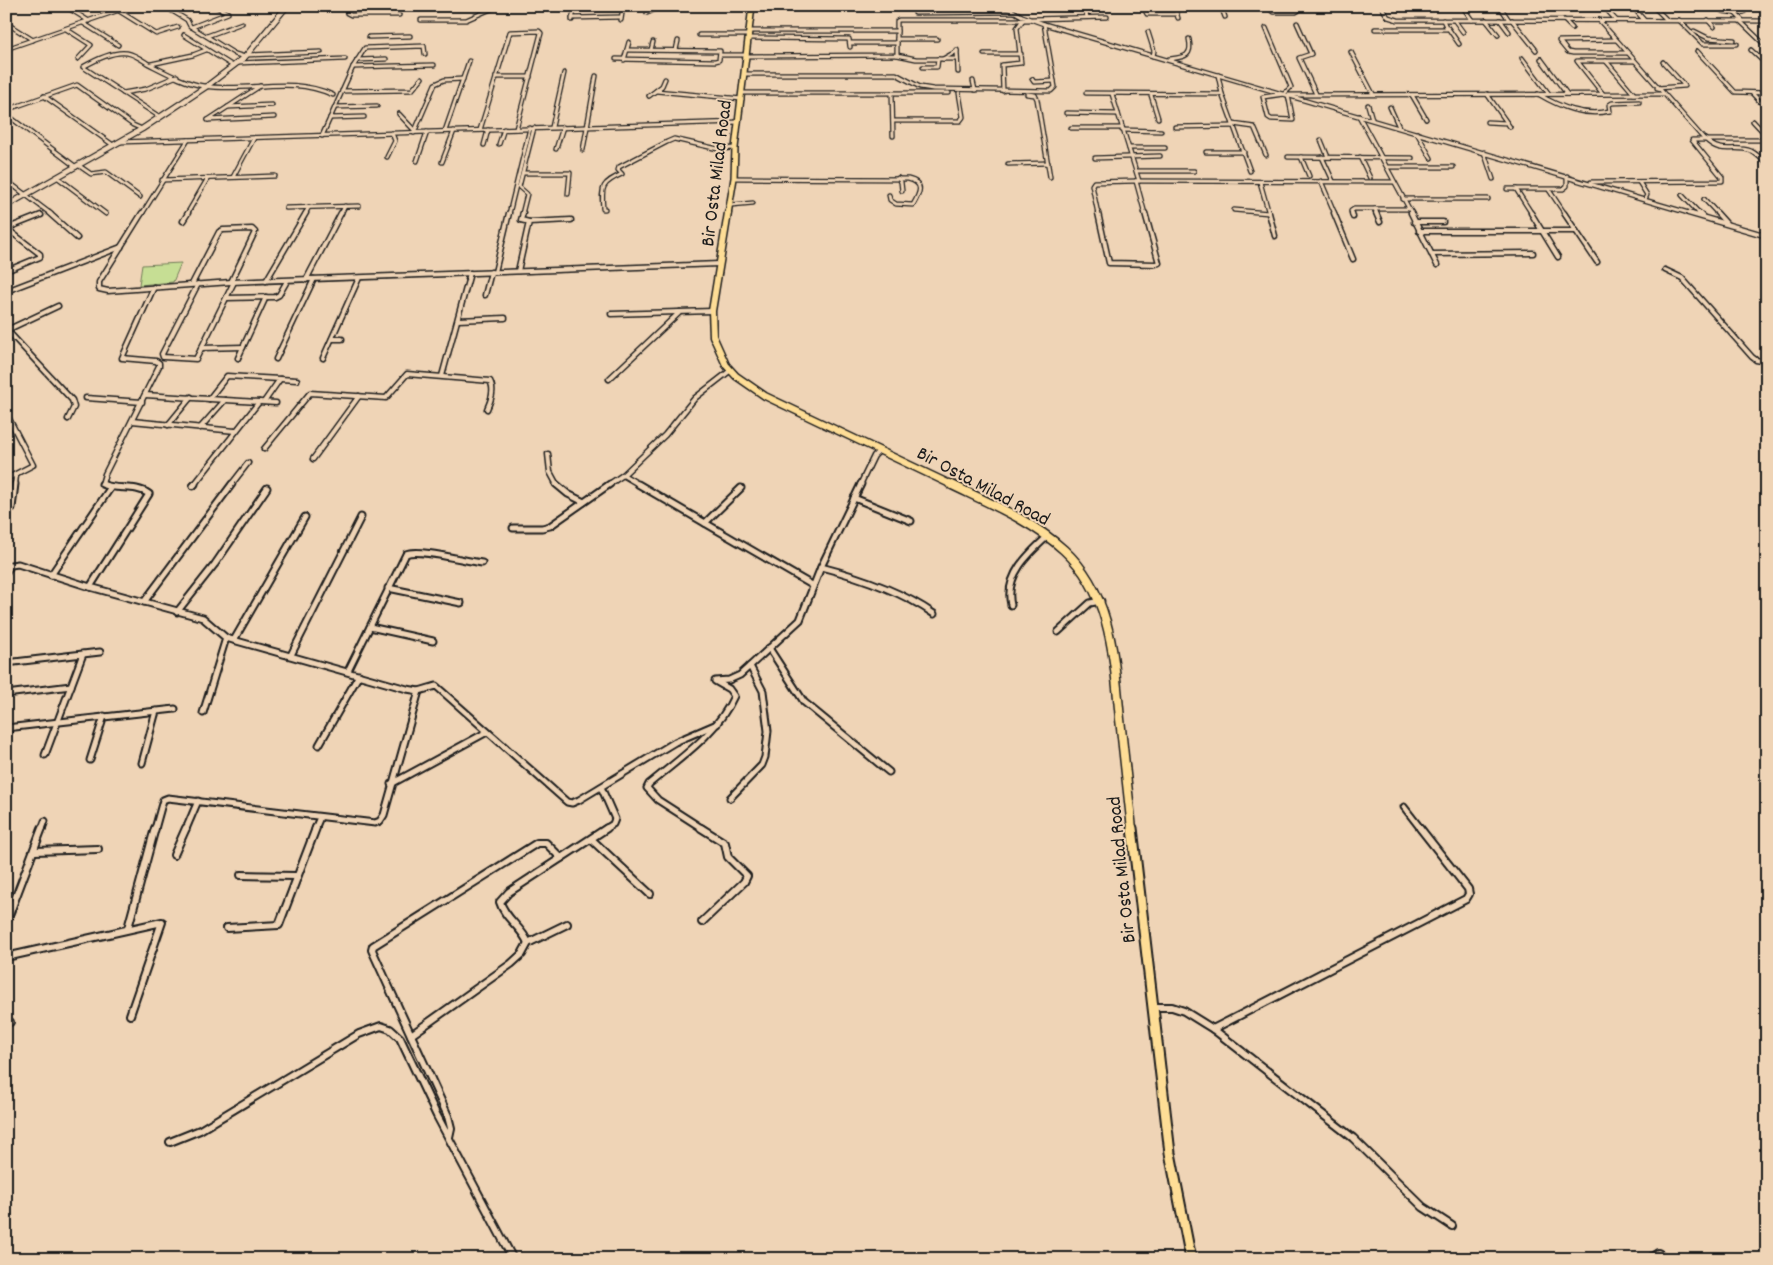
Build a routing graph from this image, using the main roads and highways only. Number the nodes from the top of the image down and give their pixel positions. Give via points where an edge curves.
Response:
1 (287, 6) edge
2 (752, 6) edge
3 (6, 206) edge
4 (1191, 1259) edge

1 - 3 main road via 245,56 207,86 142,129
2 - 4 main road, Bir Osta Milad Road via 731,205 712,311 713,336 731,370 749,386 998,507 1048,536 1081,570 1101,601 1112,641 1170,1153

